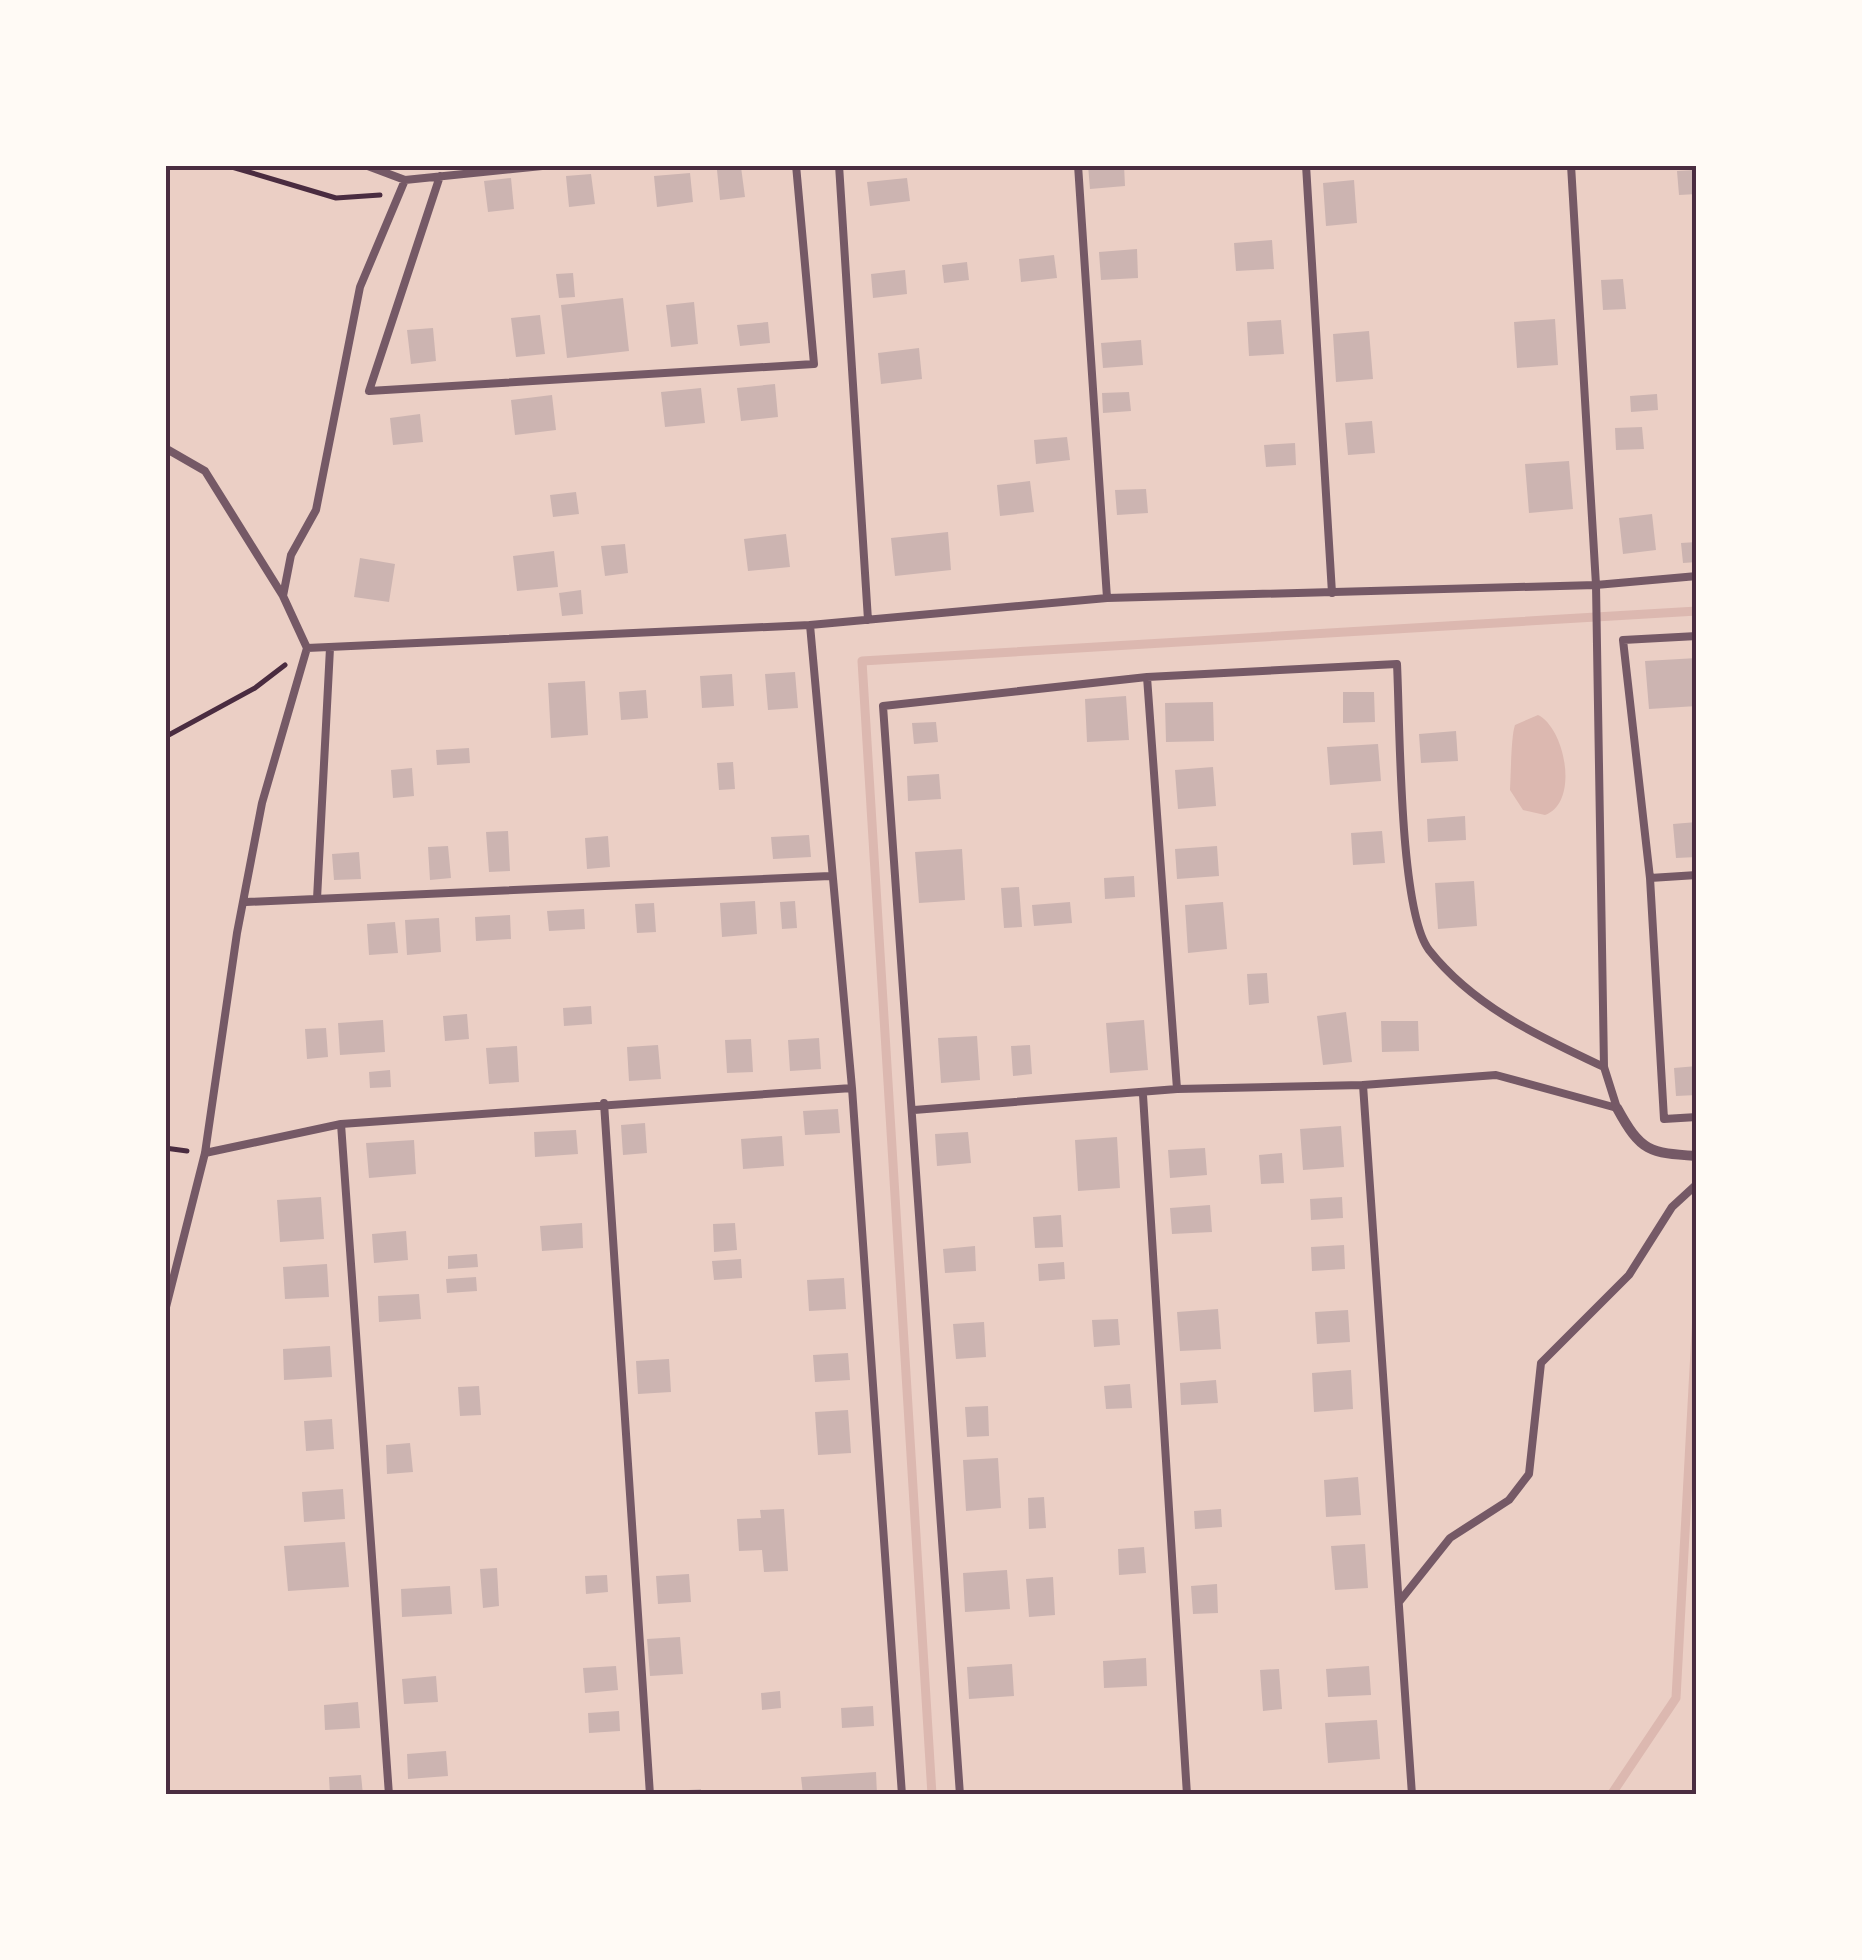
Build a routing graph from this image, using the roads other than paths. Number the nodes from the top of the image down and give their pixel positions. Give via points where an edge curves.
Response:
1 (365, 165) edge
2 (552, 165) edge
3 (796, 165) edge
4 (840, 165) edge
5 (1078, 165) edge
6 (1306, 165) edge
7 (1571, 165) edge
8 (440, 176) junction
9 (405, 180) junction
10 (165, 448) edge
11 (1697, 576) edge
12 (1596, 585) junction
13 (1332, 593) junction
14 (282, 596) junction
15 (1107, 598) junction
16 (868, 620) junction
17 (810, 625) junction
18 (1697, 636) edge
19 (307, 648) junction
20 (330, 648) junction
21 (1147, 677) junction
22 (1697, 875) edge
23 (830, 876) junction
24 (1650, 878) junction
25 (317, 899) junction
26 (246, 902) junction
27 (1604, 1068) junction
28 (1362, 1086) junction
29 (852, 1088) junction
30 (1177, 1088) junction
31 (1143, 1095) junction
32 (604, 1102) junction
33 (1617, 1108) junction
34 (914, 1110) junction
35 (1697, 1117) edge
36 (341, 1124) junction
37 (205, 1153) junction
38 (1697, 1156) edge
39 (1697, 1184) edge
40 (165, 1312) edge
41 (1398, 1603) junction
42 (389, 1795) edge
43 (650, 1795) edge
44 (902, 1795) edge
45 (960, 1795) edge
46 (1187, 1795) edge
47 (1412, 1795) edge

1 - 9 lane
2 - 8 lane
3 - 8 lane via 814,364 369,392
4 - 16 lane
5 - 15 lane
6 - 13 lane
7 - 12 lane
8 - 9 lane
9 - 14 lane via 360,287 316,510 290,555
10 - 14 lane via 205,471
11 - 12 lane
12 - 13 lane
12 - 27 lane
13 - 15 lane
14 - 19 lane
15 - 16 lane
16 - 17 lane
17 - 20 lane
17 - 23 lane
18 - 24 lane via 1623,640
19 - 20 lane
19 - 26 lane via 262,803
20 - 25 lane
21 - 27 lane via 1397,664 1408,881 1427,948 1509,1023
21 - 30 lane
21 - 34 lane via 882,706
22 - 24 lane
23 - 25 lane
23 - 29 lane
24 - 35 lane via 1664,1118
25 - 26 lane
26 - 37 lane
27 - 33 lane
28 - 30 lane
28 - 33 lane via 1496,1075
28 - 41 lane
29 - 32 lane
29 - 44 lane
30 - 31 lane
31 - 34 lane
31 - 46 lane
32 - 36 lane
32 - 43 lane
33 - 38 street via 1634,1139 1654,1153
34 - 45 lane
36 - 37 lane
36 - 42 lane
37 - 40 lane
39 - 41 lane via 1672,1207 1629,1274 1541,1363 1529,1474 1509,1500 1450,1538
41 - 47 lane

